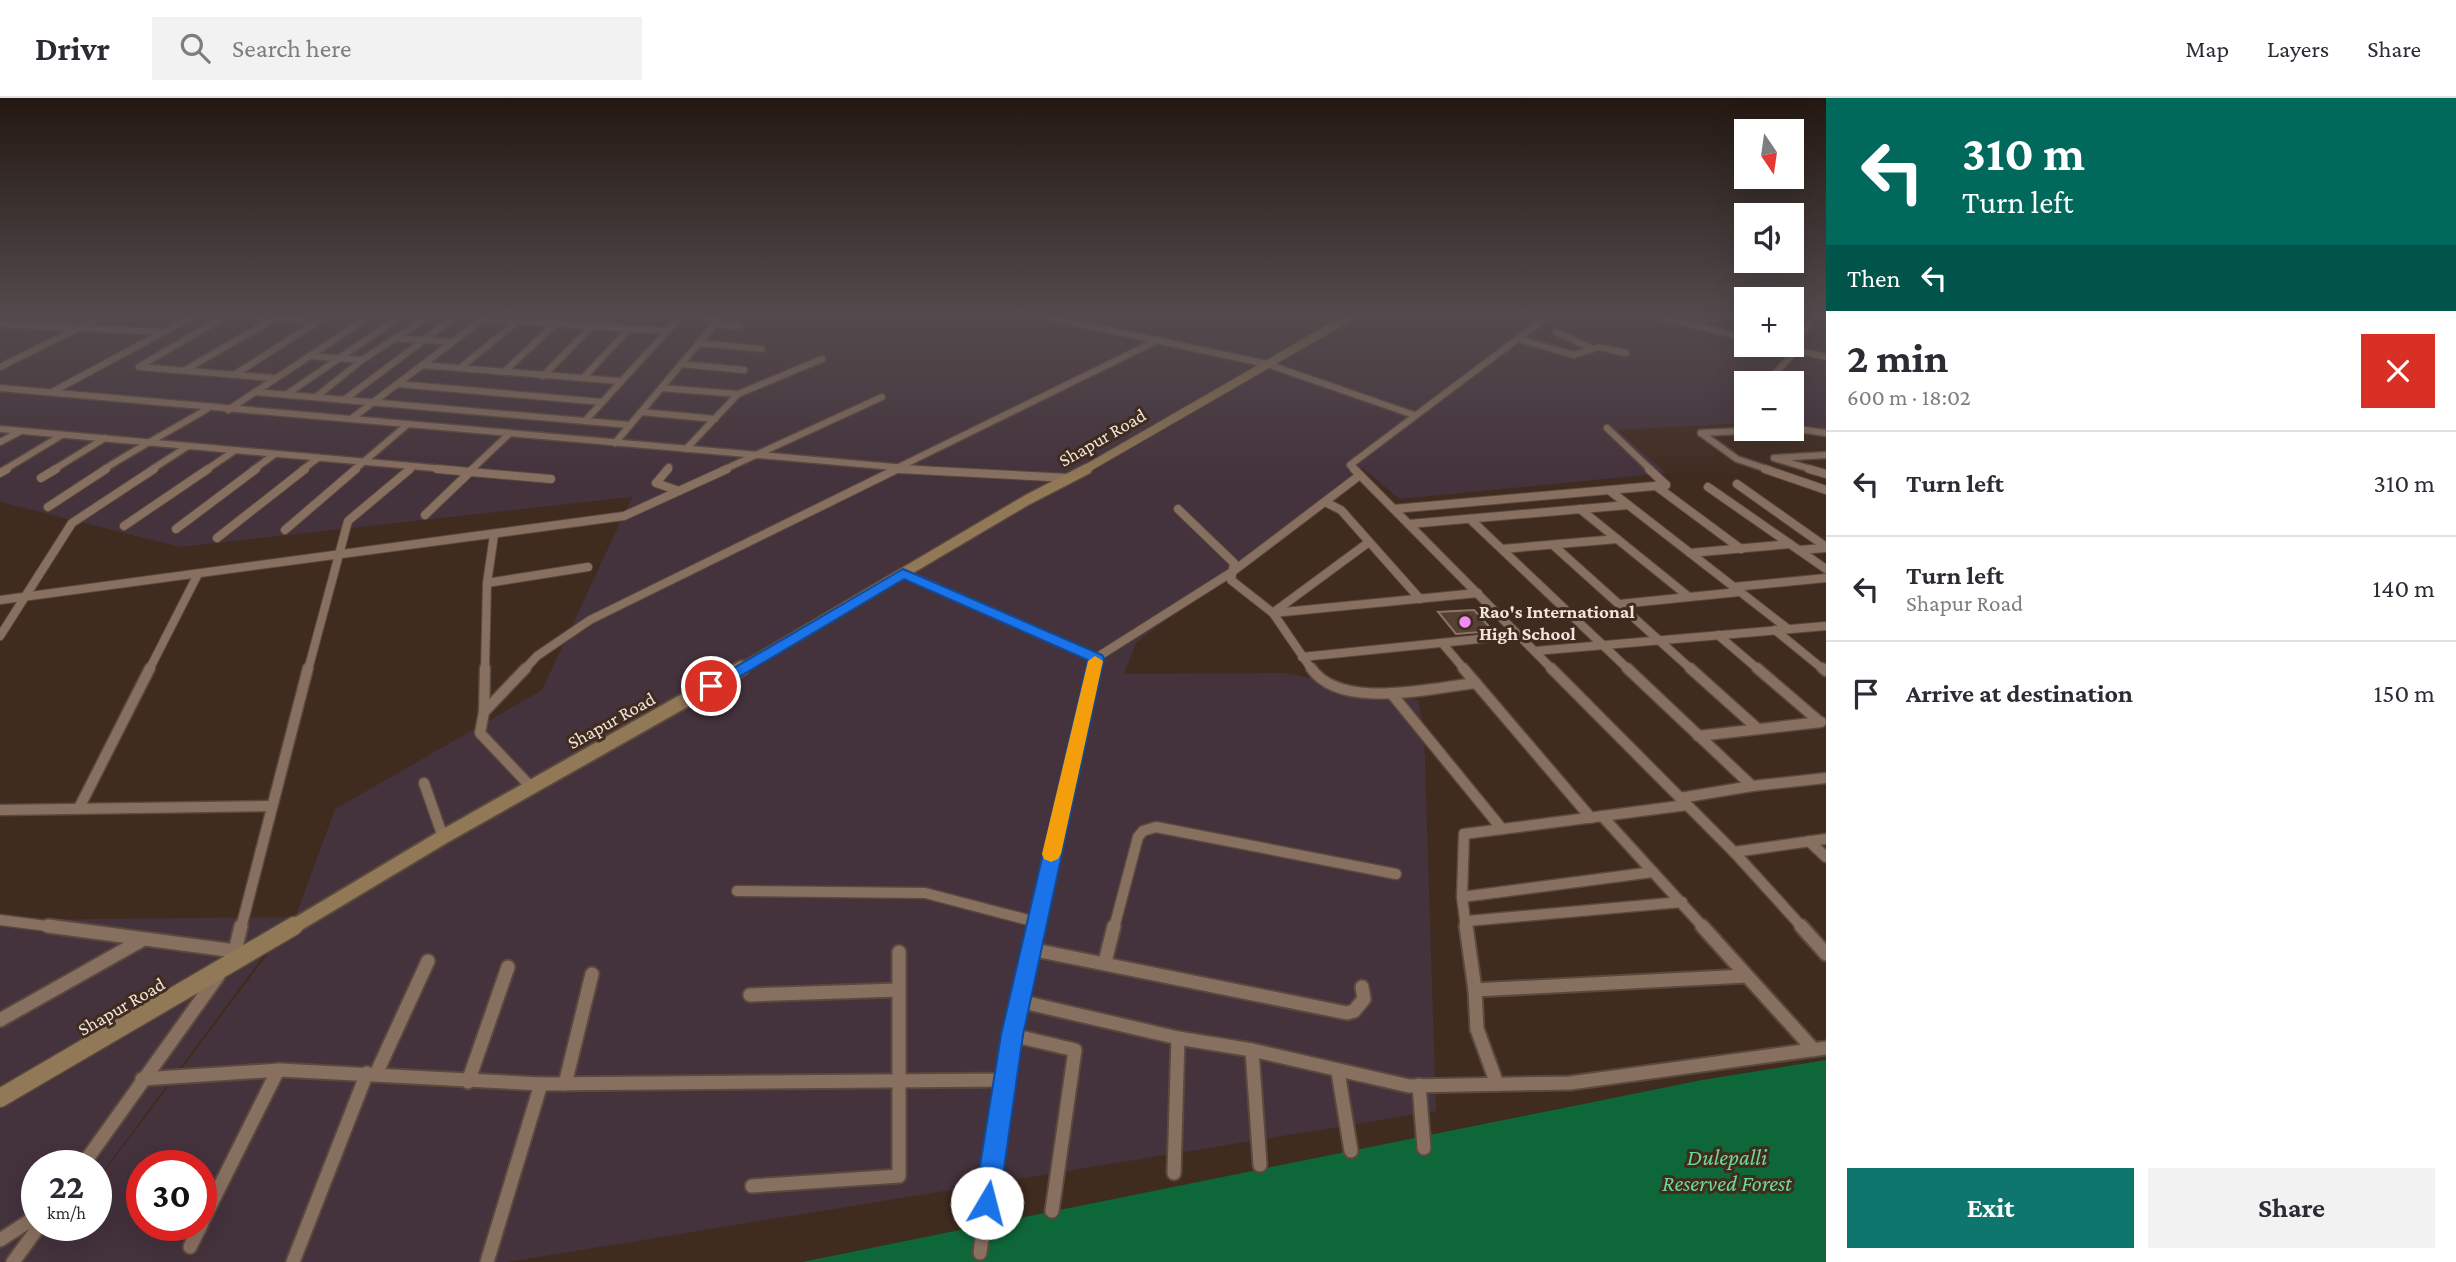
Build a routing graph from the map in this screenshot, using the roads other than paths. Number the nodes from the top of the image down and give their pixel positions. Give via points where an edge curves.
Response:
1 (93, 370) edge
2 (187, 370) edge
3 (240, 370) edge
4 (286, 370) edge
5 (321, 370) edge
6 (349, 370) edge
7 (383, 370) edge
8 (415, 370) edge
9 (486, 370) edge
10 (549, 370) edge
11 (591, 370) edge
12 (629, 370) edge
13 (676, 370) edge
14 (795, 370) edge
15 (1098, 370) edge
16 (1256, 370) edge
17 (1285, 370) edge
18 (1474, 370) edge
19 (504, 372) joint
20 (234, 374) junction
21 (543, 376) junction
22 (273, 378) junction
23 (583, 379) junction
24 (619, 381) junction
25 (398, 383) junction
26 (661, 388) junction
27 (2, 390) edge
28 (53, 392) junction
29 (255, 392) junction
30 (286, 394) junction
31 (738, 394) junction
32 (316, 397) junction
33 (882, 397) dead end
34 (344, 400) junction
35 (373, 402) junction
36 (603, 402) junction
37 (208, 408) junction
38 (228, 410) junction
39 (641, 412) junction
40 (498, 413) junction
41 (1414, 415) junction
42 (351, 419) junction
43 (715, 419) junction
44 (585, 421) junction
45 (408, 424) junction
46 (630, 425) junction
47 (1607, 428) dead end
48 (0, 429) edge
49 (1804, 430) edge
50 (20, 431) junction
51 (479, 431) junction
52 (1734, 431) edge
53 (510, 433) junction
54 (1826, 433) edge
55 (62, 435) junction
56 (105, 438) junction
57 (147, 441) junction
58 (0, 442) edge
59 (615, 443) junction
60 (188, 446) junction
61 (686, 449) junction
62 (234, 450) junction
63 (275, 454) junction
64 (1826, 455) edge
65 (755, 456) junction
66 (318, 458) junction
67 (364, 463) junction
68 (669, 467) dead end
69 (411, 468) junction
70 (902, 469) junction
71 (0, 473) edge
72 (468, 473) junction
73 (1826, 474) edge
74 (1360, 475) junction
75 (40, 478) dead end
76 (1071, 478) junction
77 (551, 479) dead end
78 (1737, 484) dead end
79 (1656, 486) junction
80 (1709, 487) dead end
81 (1609, 490) junction
82 (1826, 490) edge
83 (679, 491) junction
84 (1325, 502) junction
85 (1629, 505) junction
86 (48, 507) dead end
87 (1178, 509) dead end
88 (1394, 509) junction
89 (1580, 509) junction
90 (425, 515) dead end
91 (1470, 519) junction
92 (1409, 524) junction
93 (124, 526) dead end
94 (176, 529) dead end
95 (285, 530) dead end
96 (494, 535) junction
97 (217, 538) dead end
98 (1616, 539) junction
99 (1369, 542) junction
100 (1790, 544) junction
101 (1553, 545) junction
102 (1826, 548) edge
103 (1502, 549) junction
104 (1741, 549) junction
105 (1799, 550) junction
106 (339, 554) junction
107 (1690, 554) junction
108 (588, 567) dead end
109 (1826, 569) edge
110 (1232, 572) junction
111 (903, 573) junction
112 (198, 574) junction
113 (1826, 578) edge
114 (487, 583) junction
115 (1736, 589) junction
116 (1478, 593) junction
117 (26, 597) junction
118 (1689, 597) junction
119 (1420, 599) junction
120 (0, 600) edge
121 (1620, 604) junction
122 (1273, 612) junction
123 (1826, 626) edge
124 (1788, 629) junction
125 (1775, 631) junction
126 (1519, 635) junction
127 (1718, 635) junction
128 (0, 636) edge
129 (1661, 640) junction
130 (1441, 643) junction
131 (1604, 645) junction
132 (1535, 651) junction
133 (1302, 657) junction
134 (1096, 658) junction
135 (1826, 671) edge
136 (1476, 683) junction
137 (1391, 693) junction
138 (484, 712) junction
139 (1823, 722) edge
140 (1758, 729) junction
141 (1698, 736) junction
142 (1826, 778) edge
143 (424, 783) dead end
144 (1752, 786) junction
145 (531, 788) junction
146 (1684, 802) junction
147 (271, 806) junction
148 (79, 808) junction
149 (0, 810) edge
150 (1596, 817) junction
151 (1502, 829) junction
152 (443, 837) junction
153 (1826, 839) edge
154 (1809, 841) junction
155 (1734, 852) junction
156 (1826, 857) edge
157 (1653, 872) junction
158 (1396, 874) dead end
159 (737, 891) dead end
160 (1462, 897) junction
161 (1682, 902) junction
162 (0, 920) edge
163 (1467, 921) junction
164 (1036, 922) junction
165 (142, 940) junction
166 (1030, 948) junction
167 (899, 952) dead end
168 (1826, 954) edge
169 (236, 956) junction
170 (428, 961) dead end
171 (1105, 962) junction
172 (508, 967) dead end
173 (223, 969) junction
174 (592, 974) dead end
175 (1746, 976) junction
176 (1362, 987) dead end
177 (898, 990) junction
178 (1475, 990) junction
179 (750, 995) dead end
180 (1019, 1001) junction
181 (0, 1020) edge
182 (1012, 1035) junction
183 (1178, 1038) junction
184 (1820, 1049) edge
185 (1252, 1050) junction
186 (278, 1070) junction
187 (1338, 1072) junction
188 (372, 1073) junction
189 (142, 1079) junction
190 (898, 1079) junction
191 (1003, 1080) junction
192 (468, 1082) junction
193 (541, 1084) junction
194 (565, 1084) junction
195 (1497, 1084) junction
196 (1419, 1085) junction
197 (0, 1098) edge
198 (1424, 1148) dead end
199 (93, 1150) edge
200 (1351, 1151) dead end
201 (1260, 1165) dead end
202 (1174, 1173) dead end
203 (752, 1186) dead end
204 (217, 1192) edge
205 (1052, 1211) dead end
206 (21, 1226) edge
207 (0, 1240) edge
208 (28, 1241) edge
209 (193, 1241) edge
210 (190, 1247) dead end
211 (980, 1253) dead end
212 (13, 1262) edge
213 (293, 1262) edge
214 (486, 1262) edge

1 - 28 street
2 - 20 street
3 - 20 street
4 - 22 street
5 - 30 street
6 - 32 street
7 - 34 street
8 - 25 street
9 - 19 street
10 - 21 street
11 - 23 street
12 - 24 street
13 - 26 street
14 - 31 street
15 - 70 street
16 - 76 street, Shapur Road
17 - 41 street
18 - 41 street
19 - 21 street
20 - 22 street
21 - 23 street
22 - 29 street
23 - 24 street
24 - 36 street
25 - 35 street
25 - 36 street
26 - 31 street
26 - 39 street
27 - 28 street
28 - 37 street
29 - 30 street
29 - 38 street
30 - 32 street
31 - 43 street
32 - 34 street
33 - 65 street
34 - 35 street
35 - 40 street
35 - 42 street
36 - 44 street
37 - 38 street
37 - 57 street via 164,436
38 - 42 street
39 - 43 street
39 - 46 street
40 - 44 street
40 - 51 street
41 - 74 street via 1350,465
42 - 45 street
43 - 61 street
44 - 46 street
45 - 51 street
45 - 67 street
46 - 59 street
47 - 79 street via 1666,485
48 - 50 street
49 - 54 street
50 - 55 street
50 - 58 street
51 - 53 street
52 - 82 street via 1701,433 1737,460
53 - 59 street
53 - 72 street
55 - 56 street
55 - 71 street
56 - 57 street
56 - 75 street
57 - 60 street
57 - 86 street
59 - 61 street
60 - 62 street
60 - 117 street via 72,523
61 - 65 street
62 - 63 street
62 - 93 street
63 - 66 street
63 - 94 street
64 - 73 street via 1773,458
65 - 70 street
65 - 83 street
66 - 67 street
66 - 97 street
67 - 69 street
67 - 95 street
68 - 83 street via 656,483
69 - 72 street
69 - 106 street via 348,521
70 - 76 street
70 - 138 street via 590,620 537,656
72 - 77 street
72 - 90 street
74 - 84 street
74 - 88 street
76 - 111 street, Shapur Road
78 - 102 street
79 - 81 street
79 - 104 street
80 - 100 street
81 - 85 street
81 - 88 street
83 - 96 street via 624,516
84 - 99 street via 1341,510
84 - 110 street
85 - 89 street
85 - 107 street
87 - 110 street via 1234,563
88 - 92 street
89 - 91 street
89 - 98 street
91 - 92 street
91 - 103 street
92 - 116 street
96 - 106 street
96 - 114 street
98 - 101 street
98 - 118 street
99 - 119 street
99 - 122 street
100 - 104 street
100 - 105 street
101 - 103 street
101 - 121 street
102 - 105 street
103 - 131 street
104 - 107 street
105 - 109 street
106 - 112 street
106 - 147 street
107 - 115 street
108 - 114 street
110 - 122 street via 1231,580
110 - 134 street
111 - 134 street
111 - 145 street, Shapur Road
112 - 117 street
112 - 148 street
113 - 115 street
114 - 138 street
115 - 118 street
115 - 124 street
116 - 119 street
116 - 126 street
117 - 120 street
117 - 128 street
118 - 121 street
119 - 122 street
121 - 129 street
122 - 133 street
123 - 124 street
124 - 125 street
125 - 127 street
125 - 135 street
126 - 130 street
126 - 132 street
127 - 129 street
127 - 139 street
129 - 131 street
129 - 140 street
130 - 133 street
130 - 136 street
131 - 132 street
131 - 141 street
132 - 146 street
133 - 137 street via 1319,680 1343,691
134 - 164 street
136 - 137 street
136 - 150 street
137 - 151 street
138 - 145 street via 480,733
139 - 140 street
140 - 141 street
141 - 144 street
142 - 144 street
143 - 152 street
144 - 146 street
145 - 152 street, Shapur Road
146 - 150 street
146 - 155 street
147 - 148 street
147 - 169 street
148 - 149 street
150 - 151 street
150 - 157 street
151 - 160 street via 1464,834
152 - 169 street, Shapur Road
153 - 154 street
154 - 155 street
154 - 156 street
155 - 168 street
157 - 160 street
157 - 161 street
158 - 171 street via 1156,827 1138,838
159 - 164 street via 925,893
160 - 163 street
161 - 163 street
161 - 175 street
162 - 165 street
163 - 178 street
164 - 166 street
165 - 169 street
165 - 181 street
166 - 171 street
166 - 180 street
167 - 177 street
169 - 173 street, Shapur Road
170 - 188 street
171 - 176 street via 1347,1013 1364,999
172 - 192 street
173 - 189 street
173 - 197 street, Shapur Road
174 - 194 street
175 - 178 street
175 - 184 street
177 - 179 street
177 - 190 street
178 - 195 street via 1477,1029
180 - 182 street
180 - 183 street
182 - 191 street
182 - 205 street via 1075,1050
183 - 185 street
183 - 202 street
184 - 195 street via 1570,1083
185 - 187 street
185 - 201 street
186 - 188 street
186 - 189 street
186 - 204 street
187 - 196 street
187 - 200 street
188 - 192 street
188 - 213 street
189 - 199 street
190 - 191 street
190 - 194 street
190 - 203 street via 899,1176
191 - 211 street
192 - 193 street
193 - 194 street
193 - 214 street
195 - 196 street
196 - 198 street
206 - 207 street
208 - 212 street
209 - 210 street

